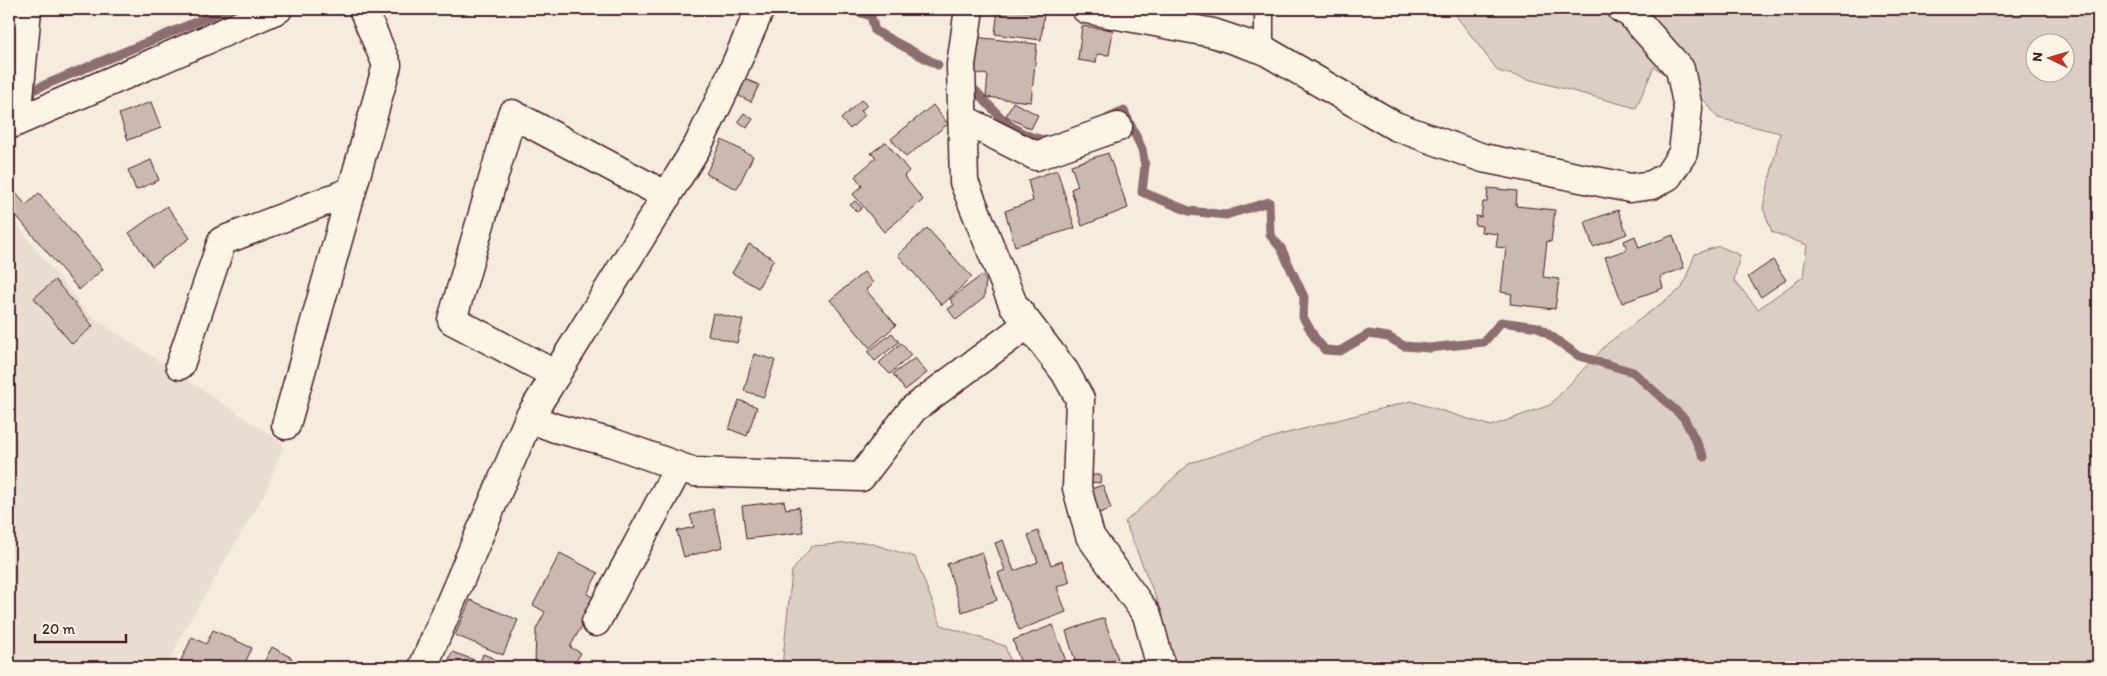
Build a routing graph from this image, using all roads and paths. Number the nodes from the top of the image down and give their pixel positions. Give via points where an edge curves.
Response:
1 (27, 9) edge
2 (278, 9) edge
3 (363, 9) edge
4 (760, 9) edge
5 (969, 9) edge
6 (1086, 9) edge
7 (1264, 9) edge
8 (1622, 9) edge
9 (1149, 15) edge
10 (1264, 50) junction
11 (16, 110) edge
12 (963, 119) junction
13 (1118, 127) dead end
14 (352, 191) junction
15 (667, 196) junction
16 (1028, 324) junction
17 (180, 365) dead end
18 (556, 375) junction
19 (529, 418) junction
20 (286, 425) dead end
21 (679, 467) junction
22 (596, 622) dead end
23 (423, 667) edge
24 (1161, 667) edge

1 - 11 street
2 - 11 street
3 - 14 street via 388,65
4 - 15 street via 698,145
5 - 12 street via 961,65
6 - 9 street
7 - 10 lane
8 - 10 street via 1680,69 1688,108 1683,153 1668,176 1652,185 1630,188 1484,158 1396,126
9 - 10 street
12 - 13 street via 1036,156
12 - 16 street via 964,182 1013,304
14 - 17 street via 222,241
14 - 20 street
15 - 18 street
15 - 18 street via 512,114 452,320
16 - 21 street via 913,409 861,477 694,472
16 - 24 street via 1065,372 1080,399 1077,488 1090,536 1147,615
18 - 19 street
19 - 21 street
19 - 23 street
21 - 22 street

